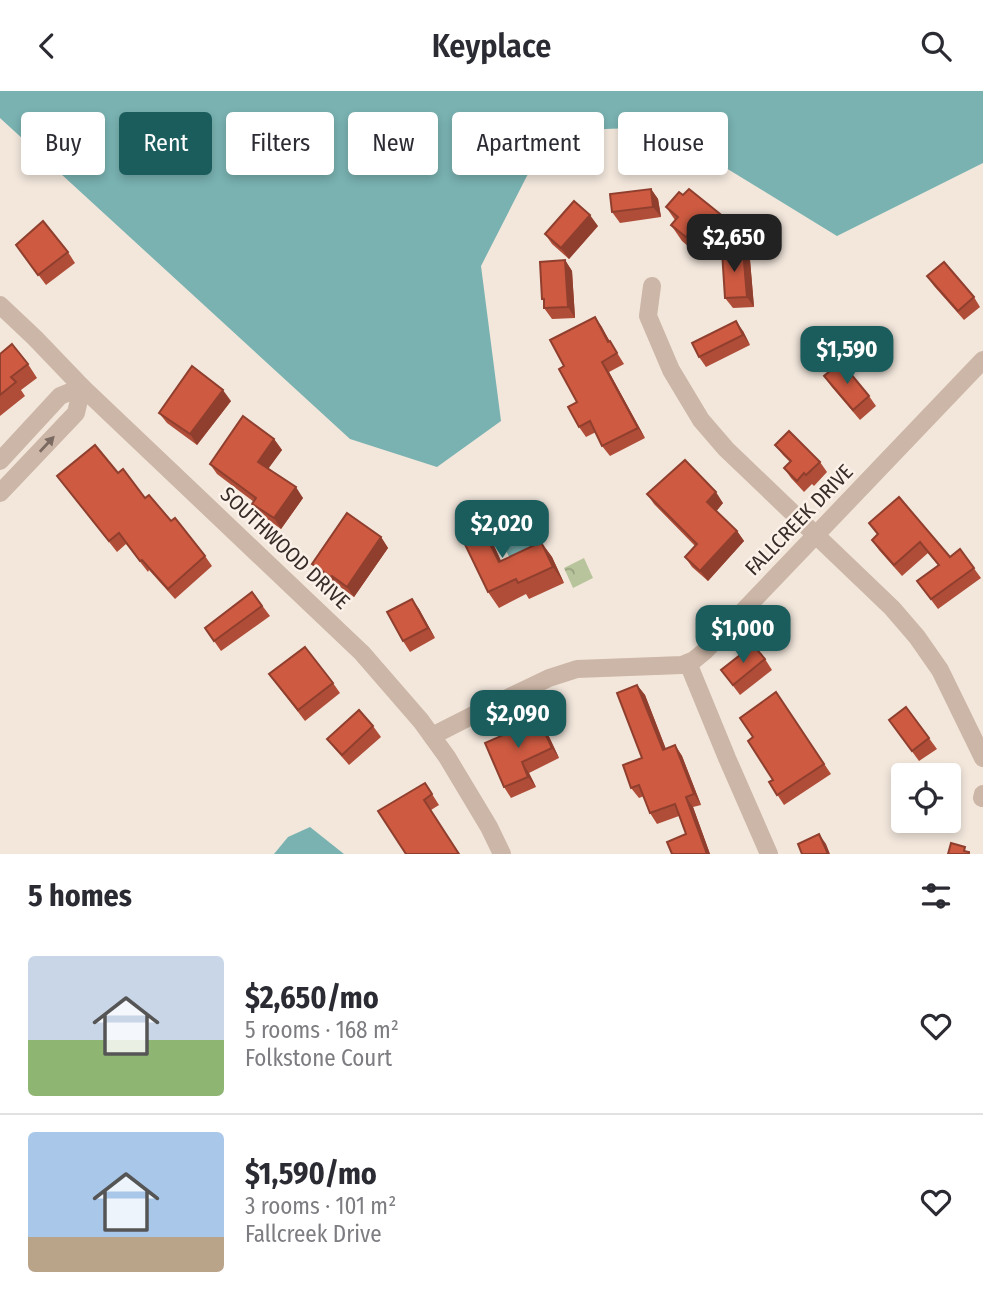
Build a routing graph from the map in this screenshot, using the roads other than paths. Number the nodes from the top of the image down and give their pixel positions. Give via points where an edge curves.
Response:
1 (653, 286) dead end
2 (0, 305) edge
3 (983, 360) edge
4 (82, 387) junction
5 (0, 461) edge
6 (0, 493) edge
7 (816, 535) junction
8 (688, 663) junction
9 (432, 736) junction
10 (983, 758) edge
11 (502, 854) edge
12 (769, 854) edge

1 - 7 street via 648,316 671,370 701,420
2 - 4 street, SOUTHWOOD DRIVE
3 - 7 street, FALLCREEK DRIVE
4 - 5 street via 60,396
6 -> 4 street via 76,413
4 - 9 street, SOUTHWOOD DRIVE via 362,653
7 - 8 street, FALLCREEK DRIVE via 705,652
7 - 10 street via 917,637 940,670
8 - 9 street via 577,669 549,678
8 - 12 street
9 - 11 street, SOUTHWOOD DRIVE

